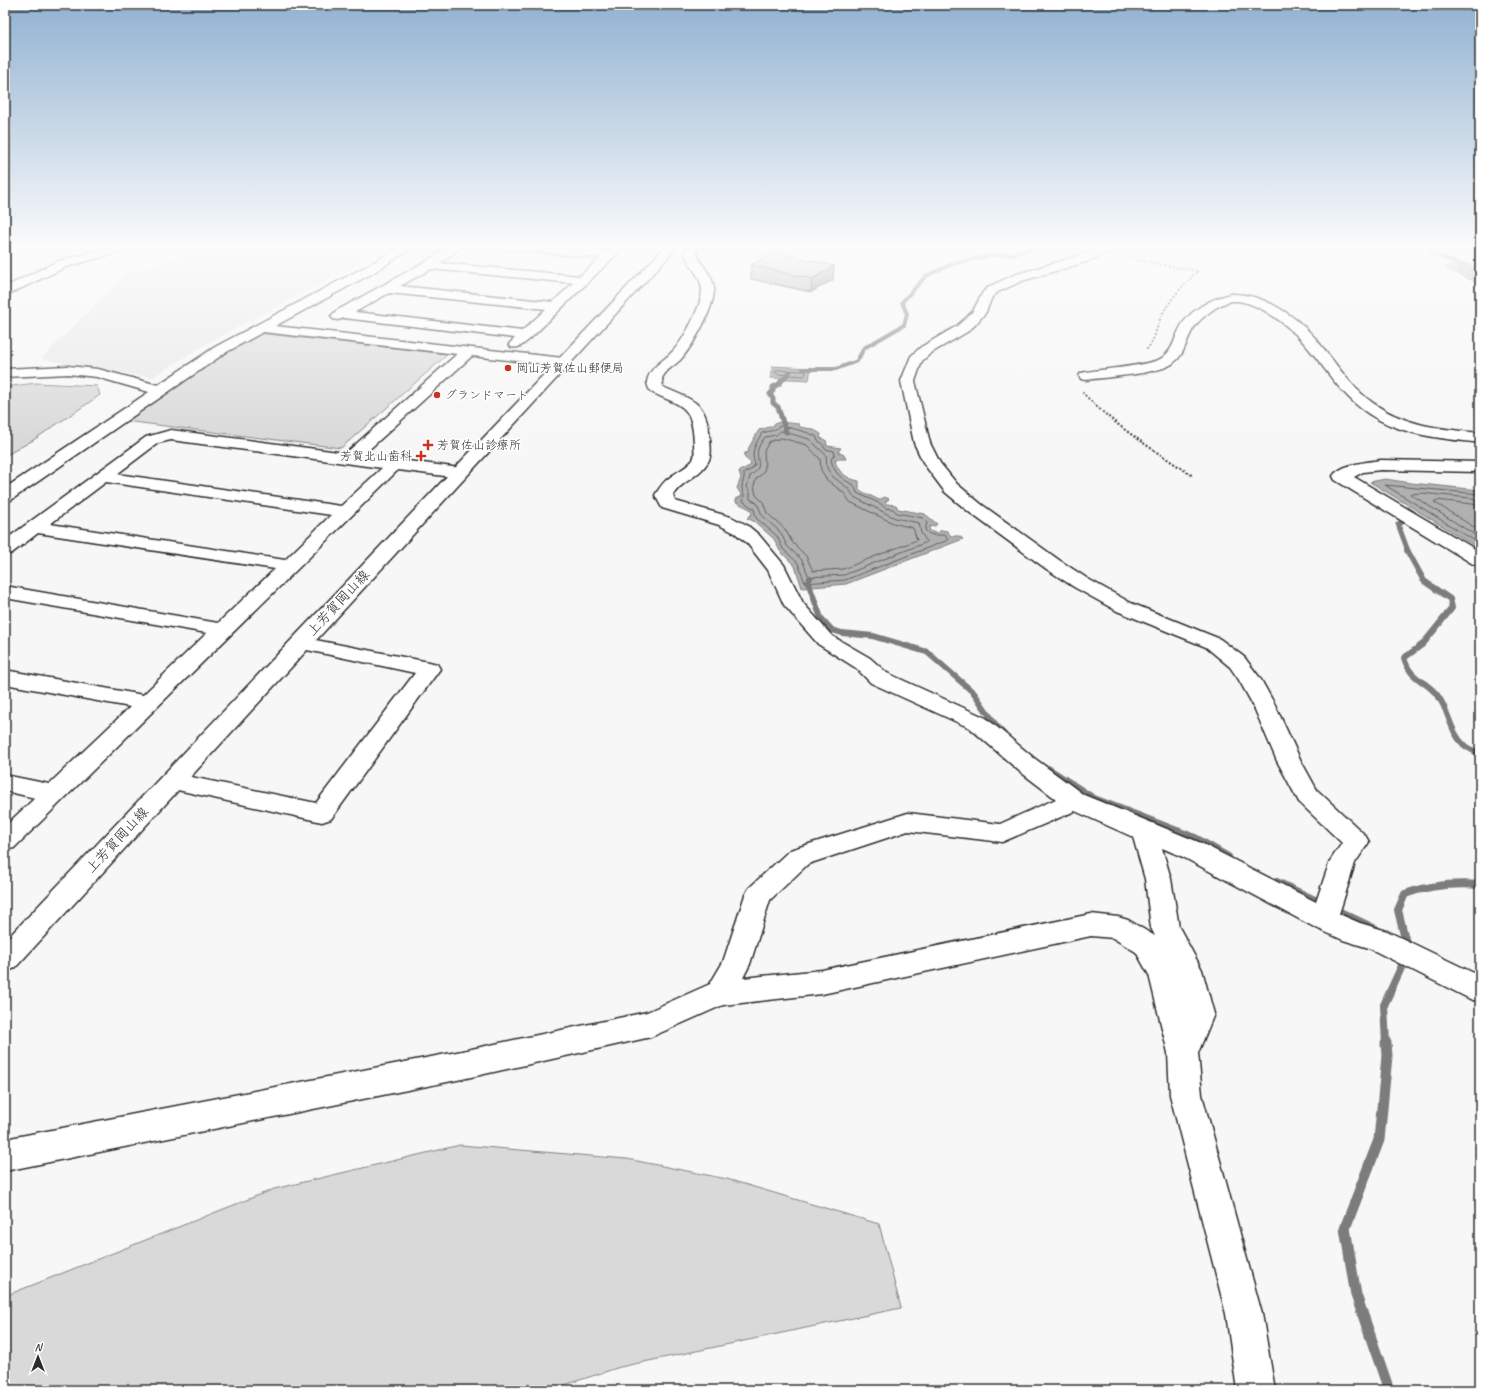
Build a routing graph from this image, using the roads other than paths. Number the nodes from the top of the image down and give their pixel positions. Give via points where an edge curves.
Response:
1 (292, 311) edge
2 (347, 311) edge
3 (551, 311) edge
4 (611, 311) edge
5 (702, 311) edge
6 (979, 311) edge
7 (1205, 311) edge
8 (1273, 311) edge
9 (341, 314) junction
10 (260, 328) junction
11 (306, 333) junction
12 (526, 335) junction
13 (468, 352) junction
14 (504, 356) junction
15 (563, 362) junction
16 (5, 373) edge
17 (1086, 376) road end
18 (159, 390) junction
19 (1480, 438) edge
20 (350, 458) junction
21 (395, 464) junction
22 (1480, 467) edge
23 (460, 472) junction
24 (104, 477) junction
25 (5, 496) edge
26 (345, 512) junction
27 (34, 527) junction
28 (5, 549) edge
29 (1480, 560) edge
30 (289, 566) junction
31 (5, 592) edge
32 (223, 630) junction
33 (300, 643) junction
34 (5, 677) edge
35 (148, 703) junction
36 (172, 781) junction
37 (5, 783) edge
38 (54, 794) junction
39 (1075, 801) junction
40 (1144, 831) junction
41 (5, 841) edge
42 (1327, 911) junction
43 (5, 960) edge
44 (1480, 990) edge
45 (720, 993) junction
46 (1183, 1053) junction
47 (5, 1155) edge
48 (1256, 1390) edge

1 - 10 street
2 - 9 street
3 - 12 street
4 - 15 street, 上芳賀岡山線
5 - 39 street via 677,355 655,377 656,389 684,400 697,412 701,421 701,461 669,488 664,495 668,504 725,521 741,529 753,539 776,569 794,605 824,640 863,663 879,678 978,723
6 - 42 street via 962,329 926,350 916,359 908,381 922,443 932,464 951,488 975,508 1080,583 1124,607 1213,643 1237,662 1264,705 1308,796 1356,842 1343,861
7 - 17 street via 1186,329 1178,353 1170,360 1159,365
8 - 19 street via 1309,340 1332,371 1358,399 1385,417 1420,430
9 - 11 street
9 - 12 street
10 - 11 street
10 - 18 street via 220,350
11 - 13 street
12 - 14 street
13 - 14 street
13 - 20 street
14 - 15 street
15 - 23 street, 上芳賀岡山線
16 - 18 street via 68,370 98,373
18 - 25 street
20 - 21 street
20 - 24 street via 171,435 152,440
21 - 23 street
21 - 26 street
22 - 29 street via 1381,466 1359,468 1341,476
23 - 33 street, 上芳賀岡山線
24 - 26 street
24 - 27 street
26 - 30 street
27 - 28 street
27 - 30 street
30 - 32 street
31 - 32 street
32 - 35 street
33 - 36 street, 上芳賀岡山線
33 - 36 street via 429,669 322,813
34 - 35 street
35 - 38 street
36 - 43 street, 上芳賀岡山線
37 - 38 street
38 - 41 street
39 - 40 street
39 - 45 street via 1002,833 908,822 799,857 758,895 736,964
40 - 42 street
40 - 46 street via 1158,879 1165,928 1188,970 1199,1014
42 - 44 street via 1353,932 1377,939
45 - 46 street via 822,982 1091,925 1111,927 1118,928 1146,944 1163,974
45 - 47 street via 652,1024 462,1065
46 - 48 street via 1186,1095 1244,1314

